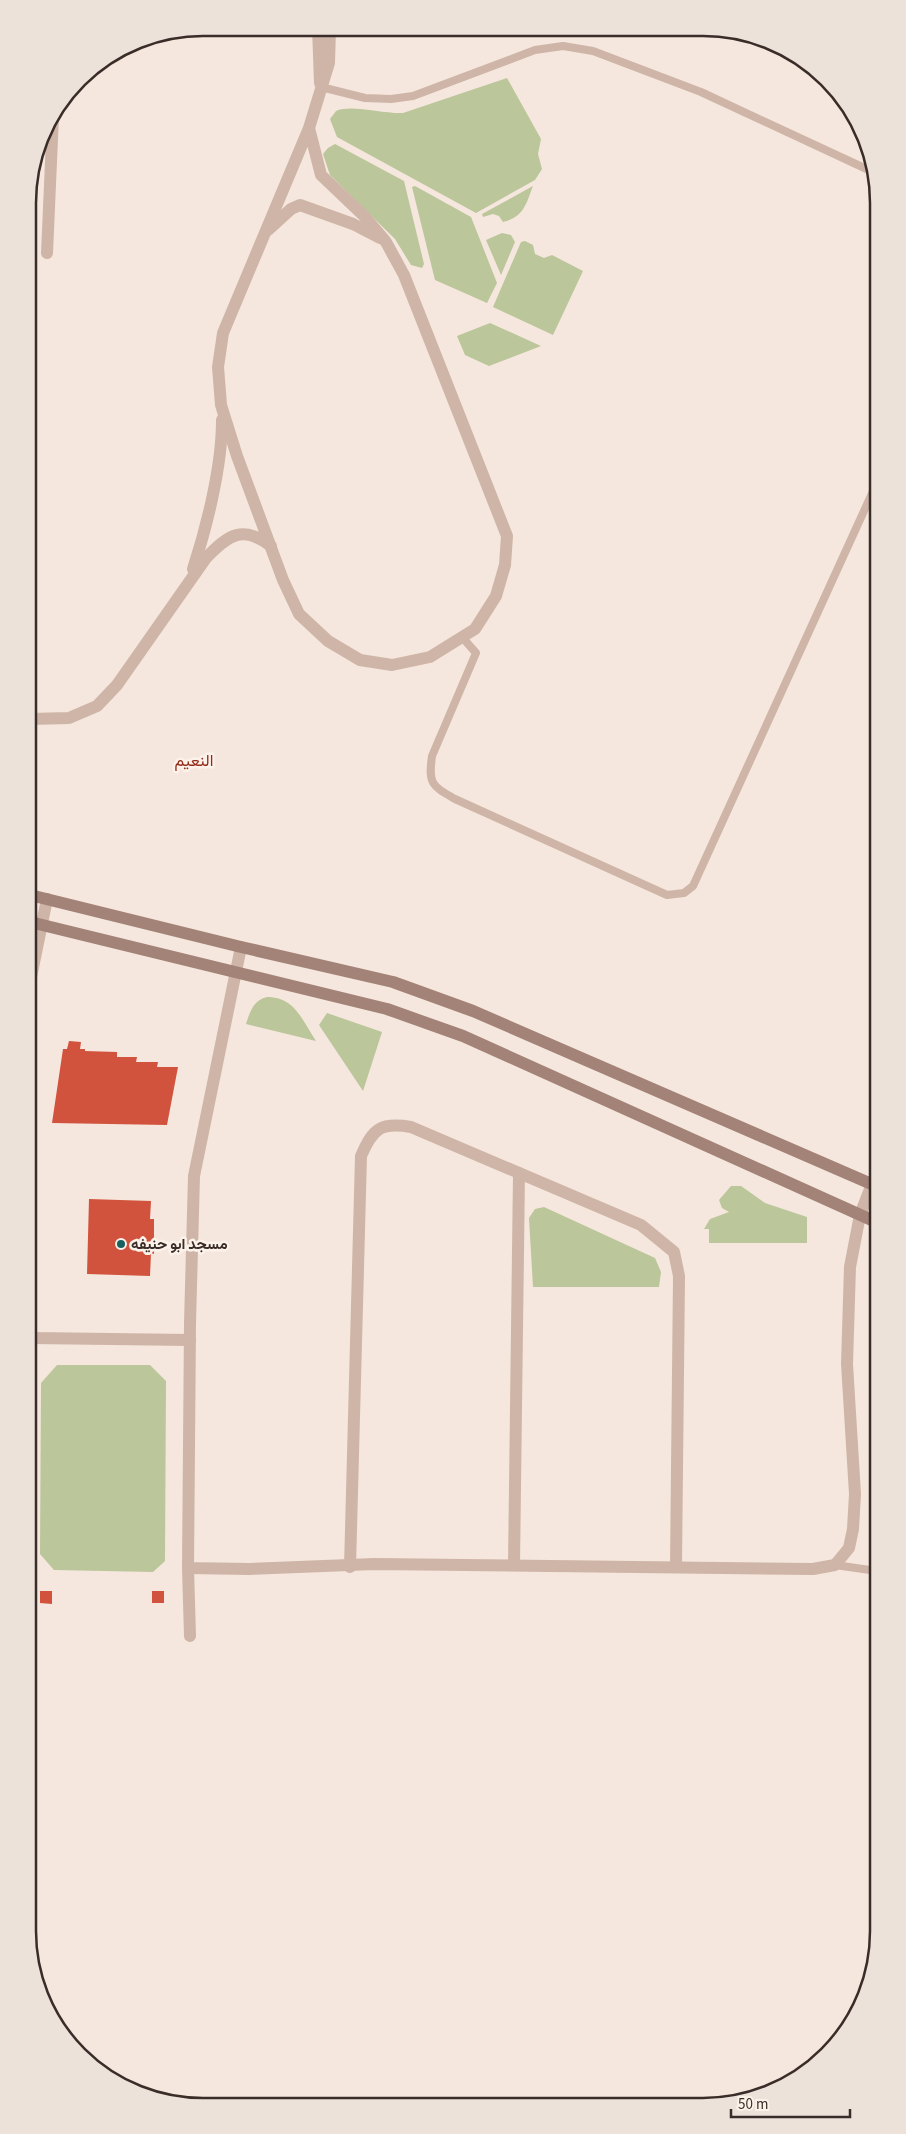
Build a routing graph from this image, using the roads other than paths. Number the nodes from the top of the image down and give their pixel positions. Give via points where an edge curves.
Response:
1 (318, 37) edge
2 (330, 37) edge
3 (321, 87) junction
4 (309, 128) junction
5 (52, 131) edge
6 (866, 169) edge
7 (265, 232) junction
8 (386, 242) junction
9 (47, 253) dead end
10 (222, 410) junction
11 (870, 498) edge
12 (271, 546) junction
13 (188, 584) junction
14 (462, 637) junction
15 (37, 719) edge
16 (37, 896) edge
17 (47, 899) junction
18 (37, 922) edge
19 (36, 923) edge
20 (241, 947) junction
21 (236, 971) junction
22 (519, 1174) junction
23 (869, 1183) edge
24 (869, 1194) edge
25 (860, 1214) junction
26 (869, 1219) edge
27 (36, 1338) edge
28 (190, 1340) junction
29 (514, 1565) junction
30 (835, 1565) junction
31 (676, 1566) junction
32 (350, 1567) junction
33 (188, 1568) junction
34 (869, 1570) edge
35 (190, 1636) dead end

1 - 3 street
2 - 3 street via 329,63
3 - 4 street
3 - 6 lane via 365,98 391,100 413,96 535,50 562,46 592,51 700,92
4 - 7 street
4 - 8 street via 321,175
5 - 9 street
7 - 8 street via 300,205 353,224
7 - 10 street via 223,333 218,367
8 - 14 street via 404,275 507,536 505,564 496,596 475,629
10 - 12 street
10 - 13 street via 222,439 204,537
11 - 14 lane via 693,886 684,892 668,895 436,788 429,775 432,756 476,653
12 - 13 street via 257,536 239,534 222,542
12 - 14 street via 299,614 328,641 360,660 392,665 430,657
13 - 15 street via 117,685 97,706 69,718
16 - 17 main road
17 - 18 street
17 - 20 main road
19 - 21 main road
20 - 21 street
20 - 23 main road via 393,982 473,1011
21 - 25 main road via 388,1009 463,1036
21 - 28 street via 194,1176
22 - 29 street
22 - 31 street via 641,1225 674,1252 679,1276
22 - 32 street via 410,1127 391,1124 377,1130 367,1142 361,1156
24 - 25 street
25 - 26 main road
25 - 30 street via 850,1267 847,1364 855,1494 853,1529 849,1548
27 - 28 street
28 - 33 street
29 - 31 street
29 - 32 street via 374,1564
30 - 31 street via 813,1569
30 - 34 lane
32 - 33 street
33 - 35 street

